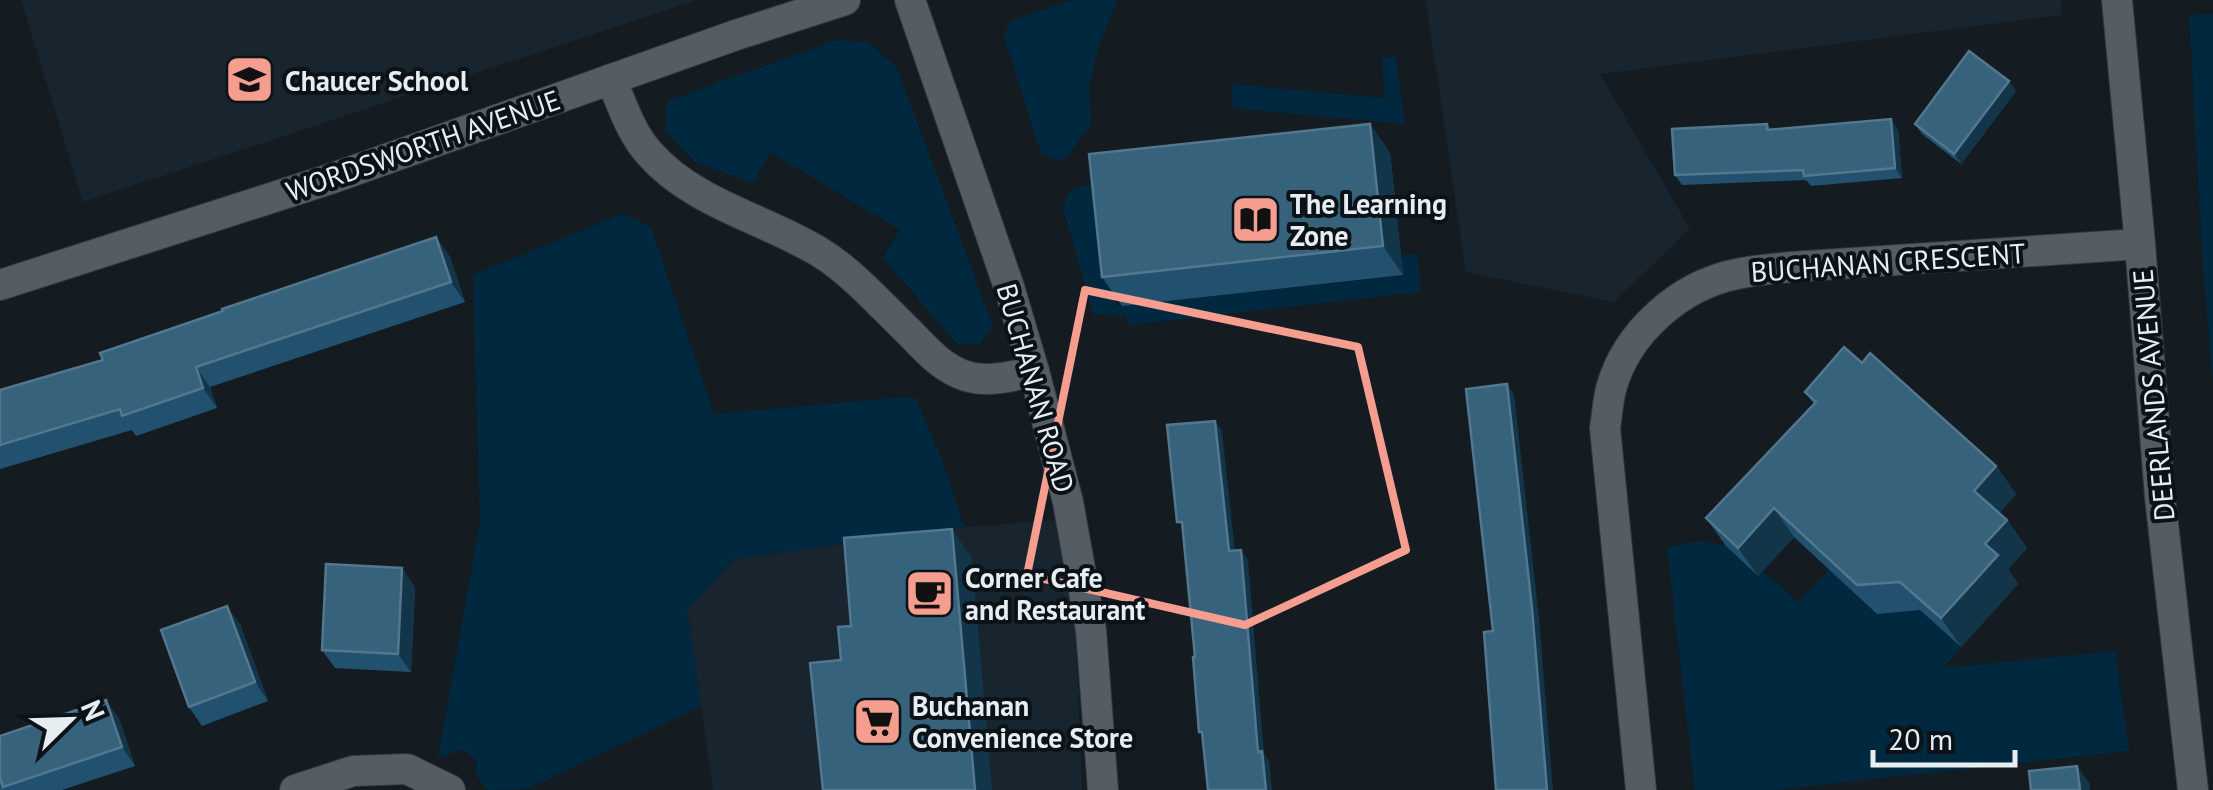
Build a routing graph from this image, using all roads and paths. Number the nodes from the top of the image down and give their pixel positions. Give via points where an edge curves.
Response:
1 (845, 0) edge
2 (910, 0) edge
3 (2116, 0) edge
4 (611, 80) junction
5 (2140, 244) junction
6 (0, 286) edge
7 (1034, 371) junction
8 (295, 790) edge
9 (450, 790) edge
10 (1103, 790) edge
11 (1641, 790) edge
12 (2192, 790) edge

1 - 4 street, WORDSWORTH AVENUE
2 - 7 street, BUCHANAN ROAD
3 - 5 street, DEERLANDS AVENUE
4 - 6 street, WORDSWORTH AVENUE
4 - 7 street via 648,153 708,197 823,254 940,364 969,378
5 - 11 street, BUCHANAN CRESCENT via 1734,274 1698,287 1632,342 1611,387 1605,428
5 - 12 street, DEERLANDS AVENUE
7 - 10 street, BUCHANAN ROAD via 1068,502 1091,630
8 - 9 street via 353,771 407,769

